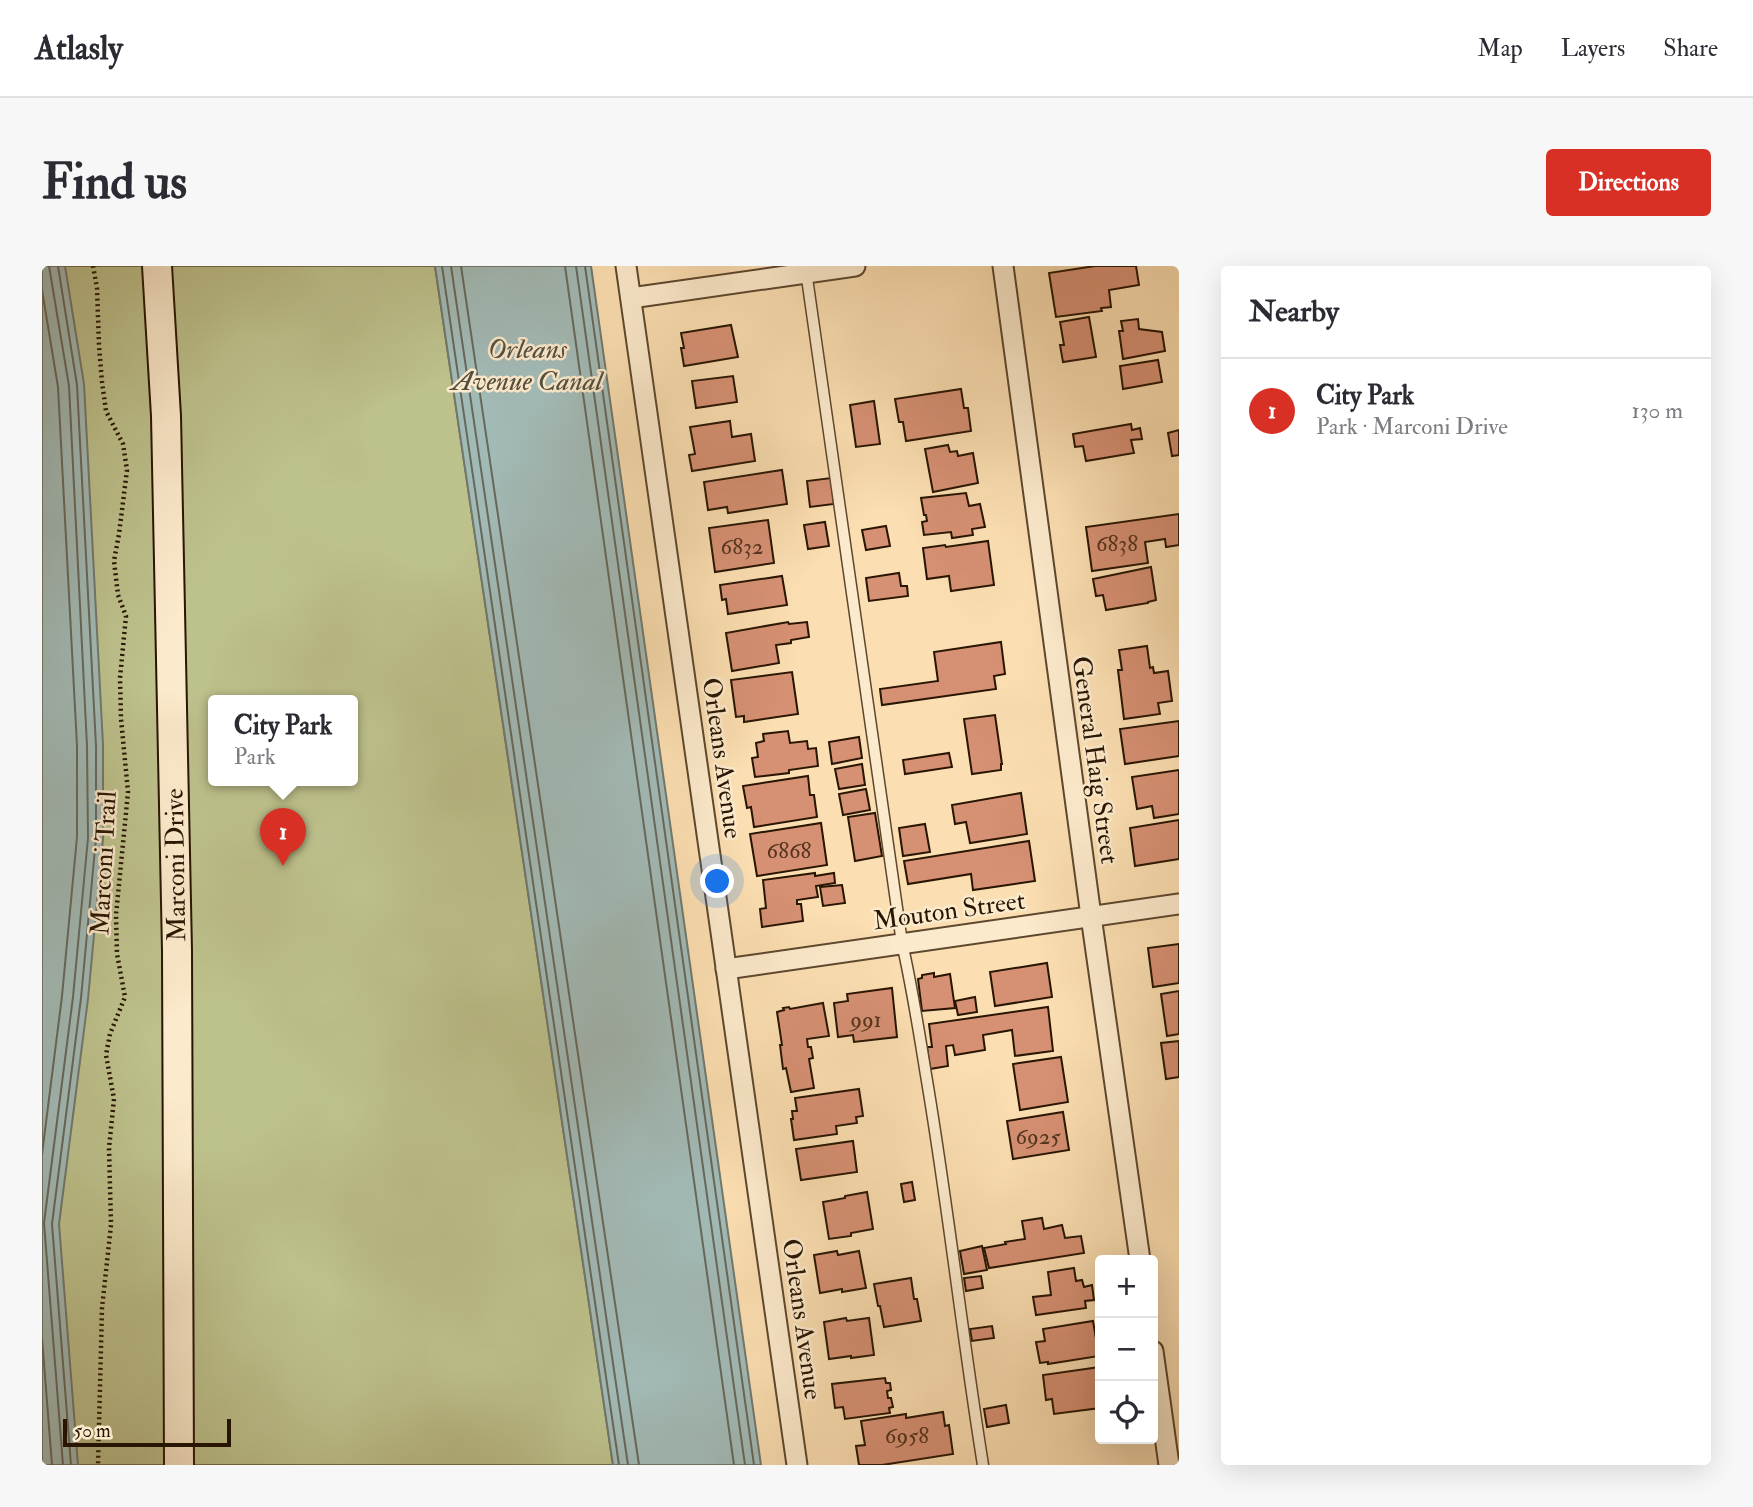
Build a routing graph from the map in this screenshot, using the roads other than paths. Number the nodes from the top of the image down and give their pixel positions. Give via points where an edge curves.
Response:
1 (157, 266) edge
2 (626, 266) edge
3 (855, 266) edge
4 (1003, 266) edge
5 (806, 270) edge
6 (631, 298) junction
7 (1179, 904) edge
8 (1091, 916) junction
9 (902, 943) junction
10 (726, 969) junction
11 (1139, 1255) edge
12 (1157, 1381) edge
13 (179, 1465) edge
14 (797, 1465) edge
15 (983, 1465) edge
16 (1169, 1465) edge

1 - 13 street, Marconi Drive via 166,416 177,951
2 - 6 street, Orleans Avenue
3 - 5 street
4 - 8 street, General Haig Street
5 - 6 street
5 - 9 lane
6 - 10 street, Orleans Avenue
7 - 8 street, Mouton Street
8 - 9 street, Mouton Street
8 - 11 street, General Haig Street
9 - 10 street, Mouton Street
9 - 15 lane via 934,1123
10 - 14 street, Orleans Avenue
12 - 16 street

